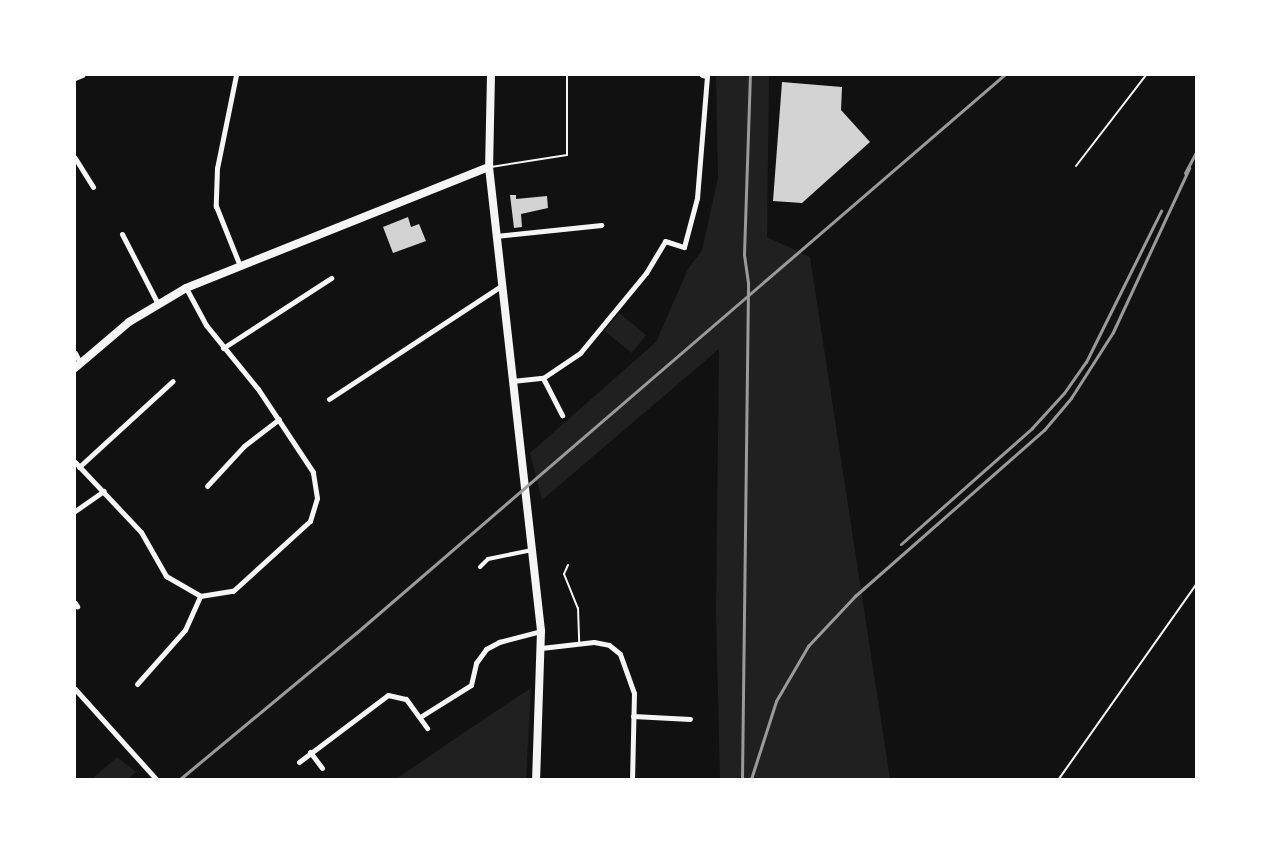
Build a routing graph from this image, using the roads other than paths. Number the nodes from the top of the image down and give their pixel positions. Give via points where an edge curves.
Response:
1 (82, 75) edge
2 (236, 75) edge
3 (491, 75) edge
4 (567, 75) edge
5 (702, 75) edge
6 (1146, 75) edge
7 (75, 78) edge
8 (75, 158) edge
9 (1076, 165) dead end
10 (489, 167) junction
11 (93, 187) dead end
12 (601, 225) dead end
13 (122, 234) dead end
14 (496, 236) junction
15 (240, 266) junction
16 (331, 278) dead end
17 (501, 286) junction
18 (186, 288) junction
19 (158, 304) junction
20 (223, 348) junction
21 (75, 353) edge
22 (78, 365) edge
23 (543, 378) junction
24 (173, 381) dead end
25 (512, 381) junction
26 (330, 399) dead end
27 (562, 415) dead end
28 (279, 419) junction
29 (77, 464) edge
30 (207, 486) dead end
31 (104, 491) junction
32 (75, 511) edge
33 (532, 550) junction
34 (568, 565) dead end
35 (480, 567) dead end
36 (200, 596) junction
37 (541, 631) junction
38 (579, 643) junction
39 (541, 648) junction
40 (138, 667) dead end
41 (146, 671) junction
42 (137, 684) dead end
43 (75, 689) edge
44 (633, 716) junction
45 (420, 717) junction
46 (690, 719) dead end
47 (427, 728) dead end
48 (310, 752) junction
49 (299, 762) dead end
50 (322, 768) dead end
51 (156, 779) edge
52 (536, 779) edge
53 (632, 779) edge

1 - 7 street
2 - 15 street via 218,168 216,206
3 - 10 main road
4 - 10 lane via 567,156
5 - 23 street via 707,76 697,198 684,247 665,240 646,273 594,338 580,353
6 - 9 lane
8 - 11 street
10 - 14 main road
10 - 15 main road
12 - 14 street
13 - 19 street
14 - 17 main road
15 - 18 main road
16 - 20 street
17 - 25 main road
17 - 26 street
18 - 19 main road
18 - 20 street
19 - 22 main road
20 - 28 street
21 - 22 street
23 - 25 street
23 - 27 street
24 - 29 street
25 - 33 main road
28 - 30 street via 244,446
28 - 36 street via 313,472 317,498 310,521 233,591
29 - 31 street
31 - 32 street
31 - 36 street via 141,532 166,576
33 - 35 street via 488,559
33 - 37 main road
34 - 38 lane via 564,574 578,608
36 - 41 street via 185,630
37 - 39 main road
37 - 45 street via 486,649 476,663 471,686
38 - 39 street
38 - 44 street via 605,643 620,654 631,677
39 - 52 main road
40 - 41 street
41 - 42 street
43 - 51 street
44 - 46 street
44 - 53 street
45 - 47 street
45 - 48 street via 406,699 388,695
48 - 49 street
48 - 50 street

